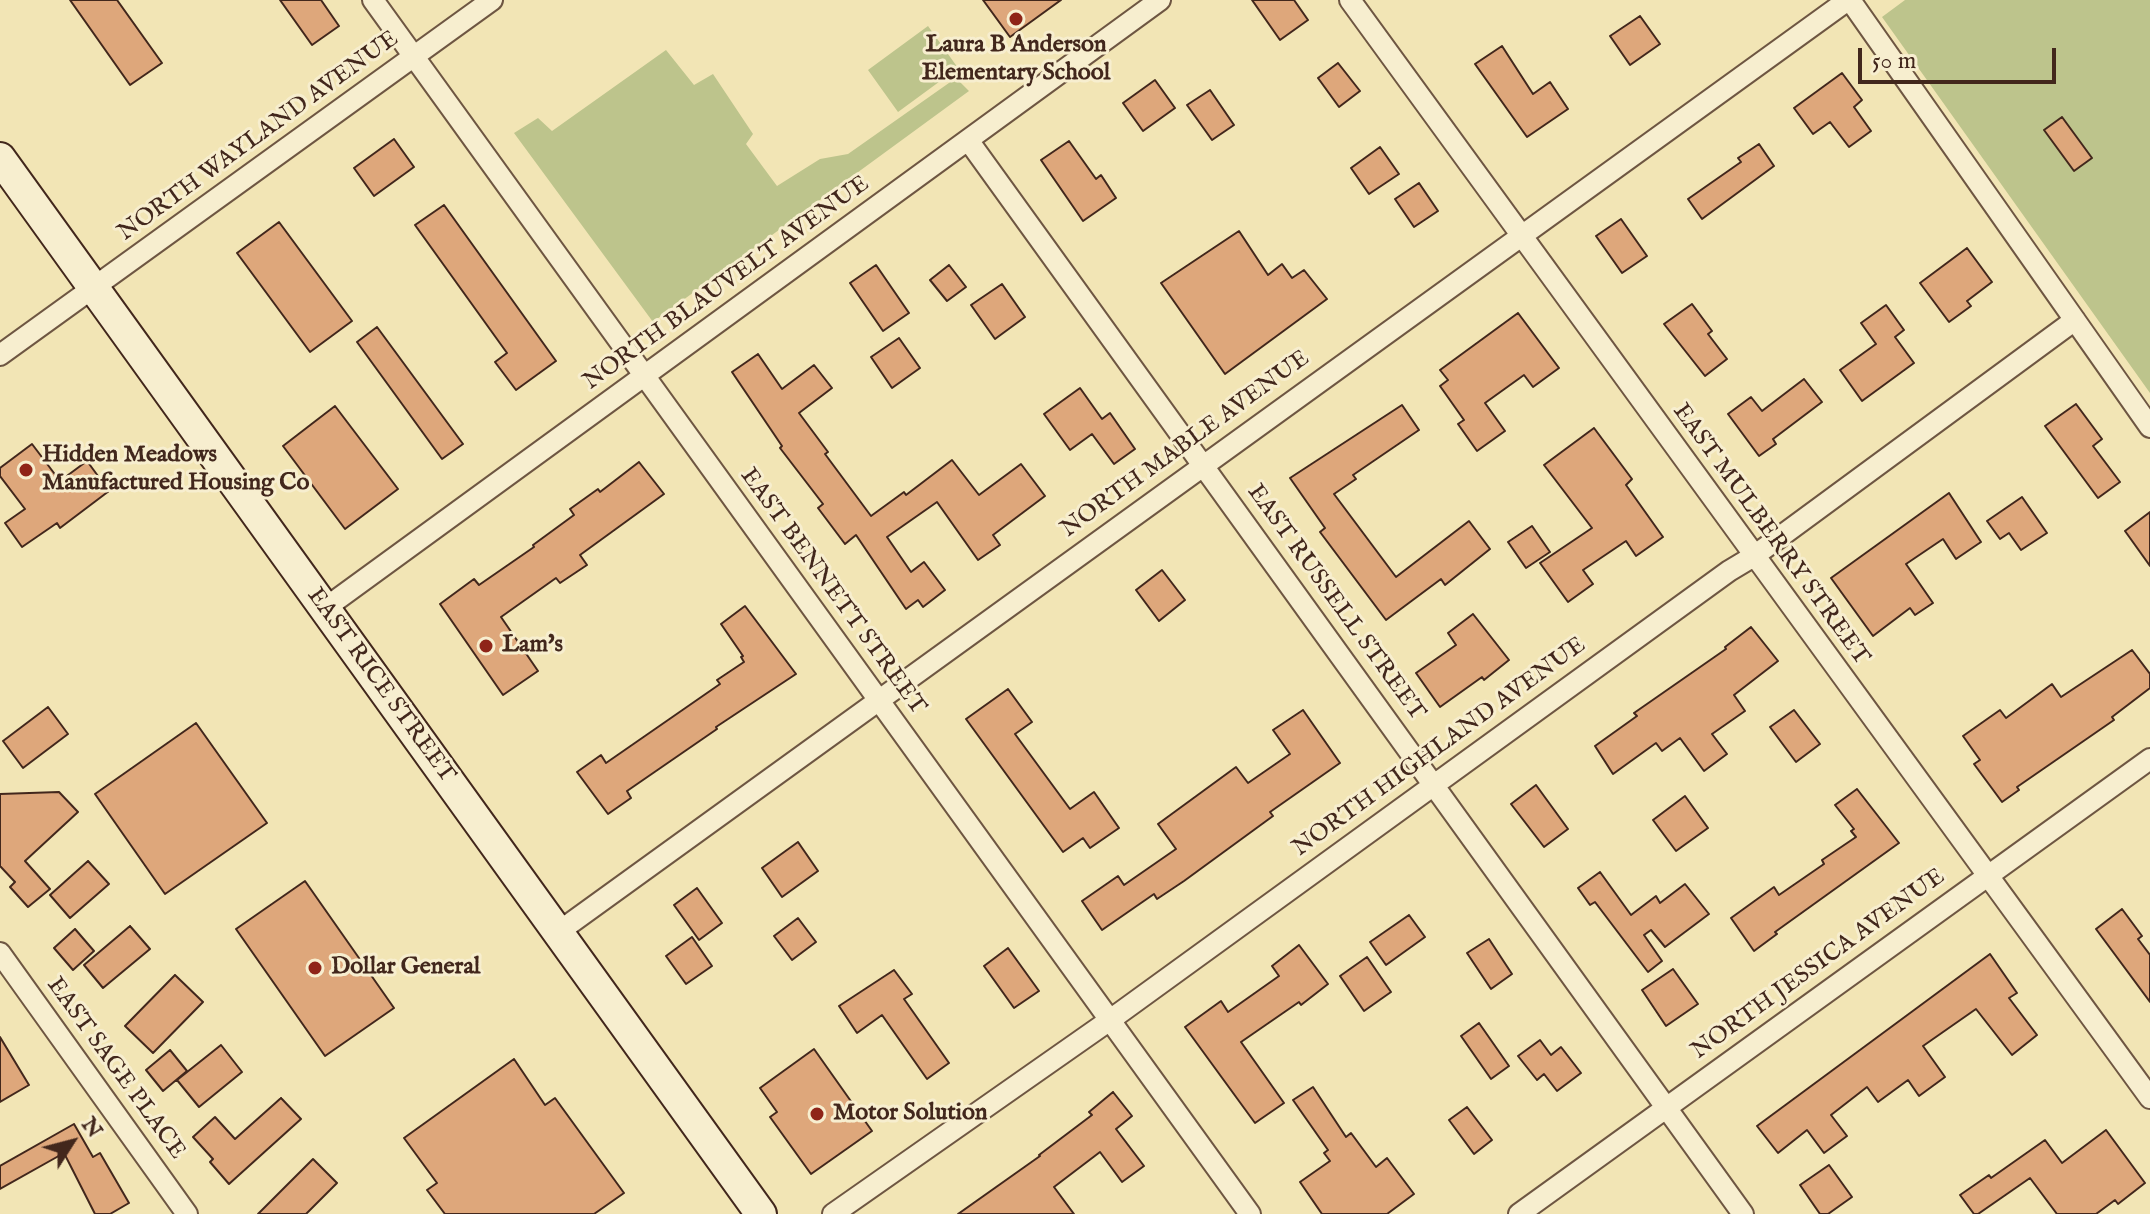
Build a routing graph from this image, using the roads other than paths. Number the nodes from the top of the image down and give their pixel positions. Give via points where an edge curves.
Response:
1 (373, 0) edge
2 (492, 0) edge
3 (1160, 0) edge
4 (1350, 0) edge
5 (1849, 0) edge
6 (414, 58) junction
7 (968, 140) junction
8 (0, 158) edge
9 (1520, 235) junction
10 (94, 287) junction
11 (2075, 320) junction
12 (0, 355) edge
13 (644, 376) junction
14 (2150, 427) edge
15 (1202, 465) junction
16 (1754, 556) junction
17 (324, 609) junction
18 (880, 702) junction
19 (2150, 759) edge
20 (1434, 784) junction
21 (1989, 876) junction
22 (557, 933) junction
23 (0, 953) edge
24 (1110, 1020) junction
25 (2150, 1098) edge
26 (1665, 1107) junction
27 (187, 1214) edge
28 (761, 1214) edge
29 (833, 1214) edge
30 (1250, 1214) edge
31 (1519, 1214) edge
32 (1743, 1214) edge

1 - 6 street, EAST BENNETT STREET
2 - 6 street, NORTH WAYLAND AVENUE
3 - 7 street, NORTH BLAUVELT AVENUE
4 - 9 street, EAST MULBERRY STREET
5 - 9 street, NORTH MABLE AVENUE
5 - 11 street
6 - 10 street, NORTH WAYLAND AVENUE
6 - 13 street, EAST BENNETT STREET
7 - 13 street, NORTH BLAUVELT AVENUE
7 - 15 street, EAST RUSSELL STREET
8 - 10 main road, EAST RICE STREET
9 - 15 street, NORTH MABLE AVENUE
9 - 16 street, EAST MULBERRY STREET
10 - 12 street, NORTH WAYLAND AVENUE
10 - 17 main road, EAST RICE STREET
11 - 14 street
11 - 16 street, NORTH HIGHLAND AVENUE
13 - 17 street, NORTH BLAUVELT AVENUE
13 - 18 street, EAST BENNETT STREET
15 - 18 street, NORTH MABLE AVENUE
15 - 20 street, EAST RUSSELL STREET
16 - 20 street, NORTH HIGHLAND AVENUE
16 - 21 street, EAST MULBERRY STREET
17 - 22 main road, EAST RICE STREET
18 - 22 street, NORTH MABLE AVENUE
18 - 24 street, EAST BENNETT STREET
19 - 21 street, NORTH JESSICA AVENUE
20 - 24 street, NORTH HIGHLAND AVENUE
20 - 26 street, EAST RUSSELL STREET
21 - 25 street, EAST MULBERRY STREET
21 - 26 street, NORTH JESSICA AVENUE
22 - 28 main road, EAST RICE STREET
23 - 27 street, EAST SAGE PLACE
24 - 29 street, NORTH HIGHLAND AVENUE
24 - 30 street, EAST BENNETT STREET
26 - 31 street, NORTH JESSICA AVENUE
26 - 32 street, EAST RUSSELL STREET

